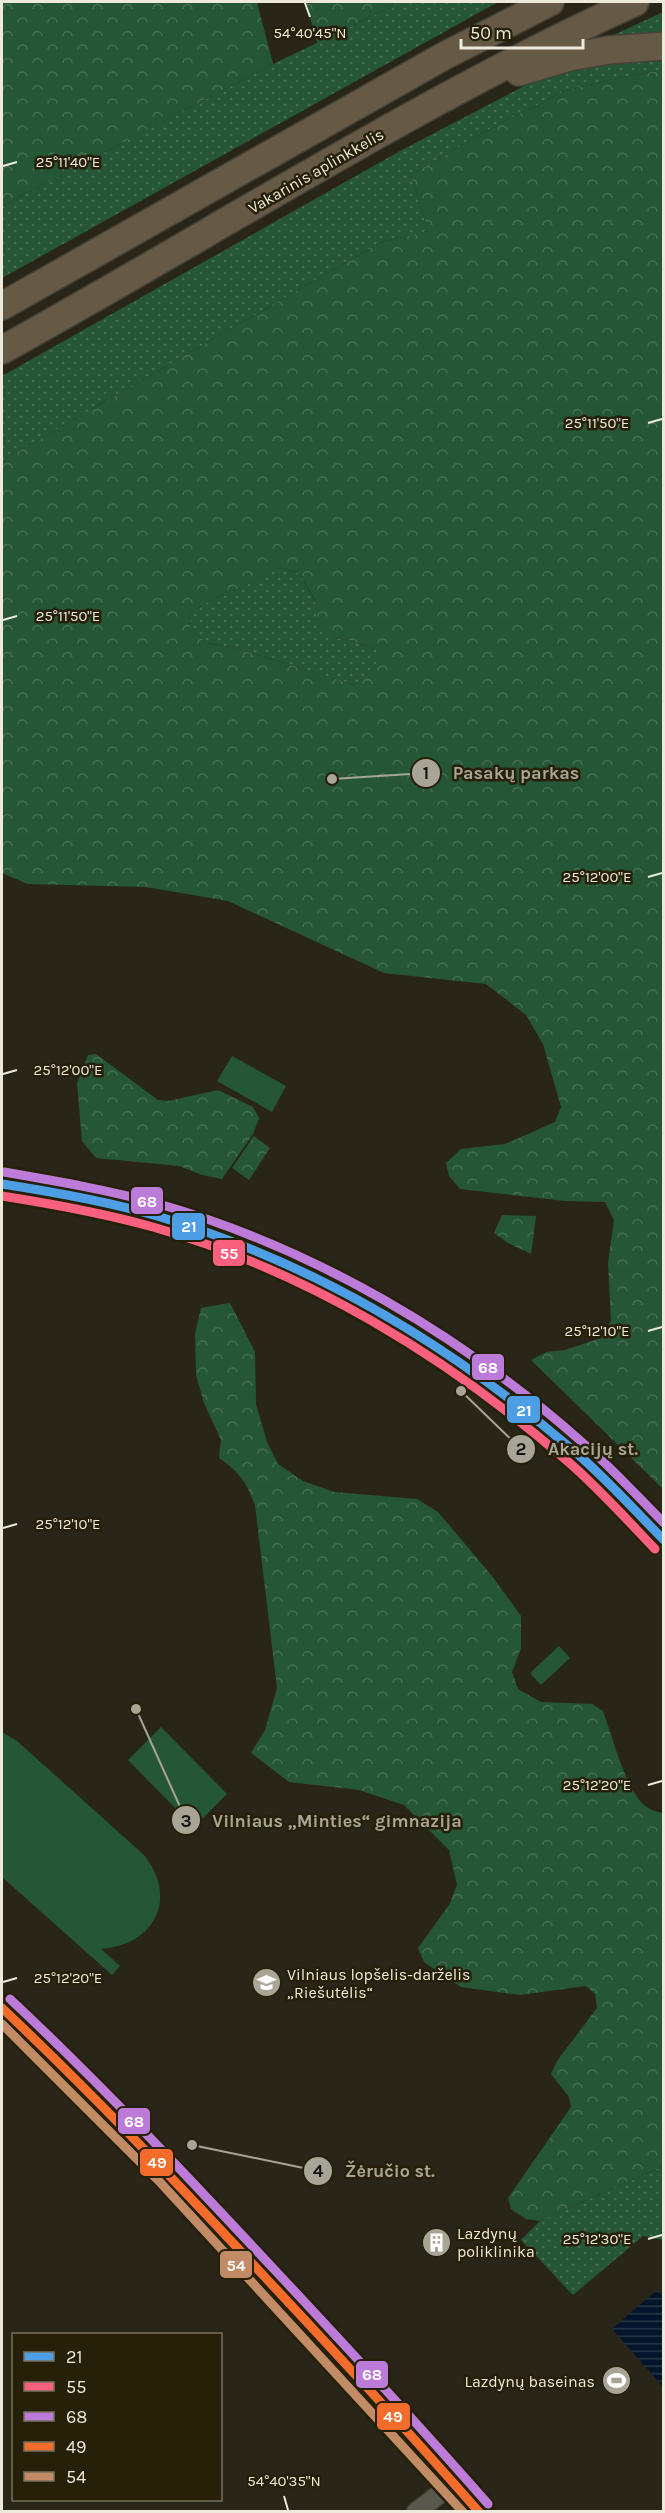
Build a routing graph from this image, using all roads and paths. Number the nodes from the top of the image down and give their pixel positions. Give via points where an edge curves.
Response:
1 (550, 2) edge
2 (635, 2) edge
3 (663, 46) edge
4 (463, 88) junction
5 (2, 306) edge
6 (2, 351) edge
7 (2, 1184) edge
8 (663, 1541) edge
9 (2, 2008) edge
10 (454, 2483) junction
11 (417, 2511) edge
12 (479, 2511) edge

1 - 5 highway via 444,56
2 - 4 highway, Vakarinis aplinkkelis
3 - 4 highway via 569,57
4 - 6 highway, Vakarinis aplinkkelis
7 - 8 street via 124,1208 176,1223 238,1244 348,1293 497,1387 574,1450
9 - 10 street via 157,2159
10 - 11 street
10 - 12 street

